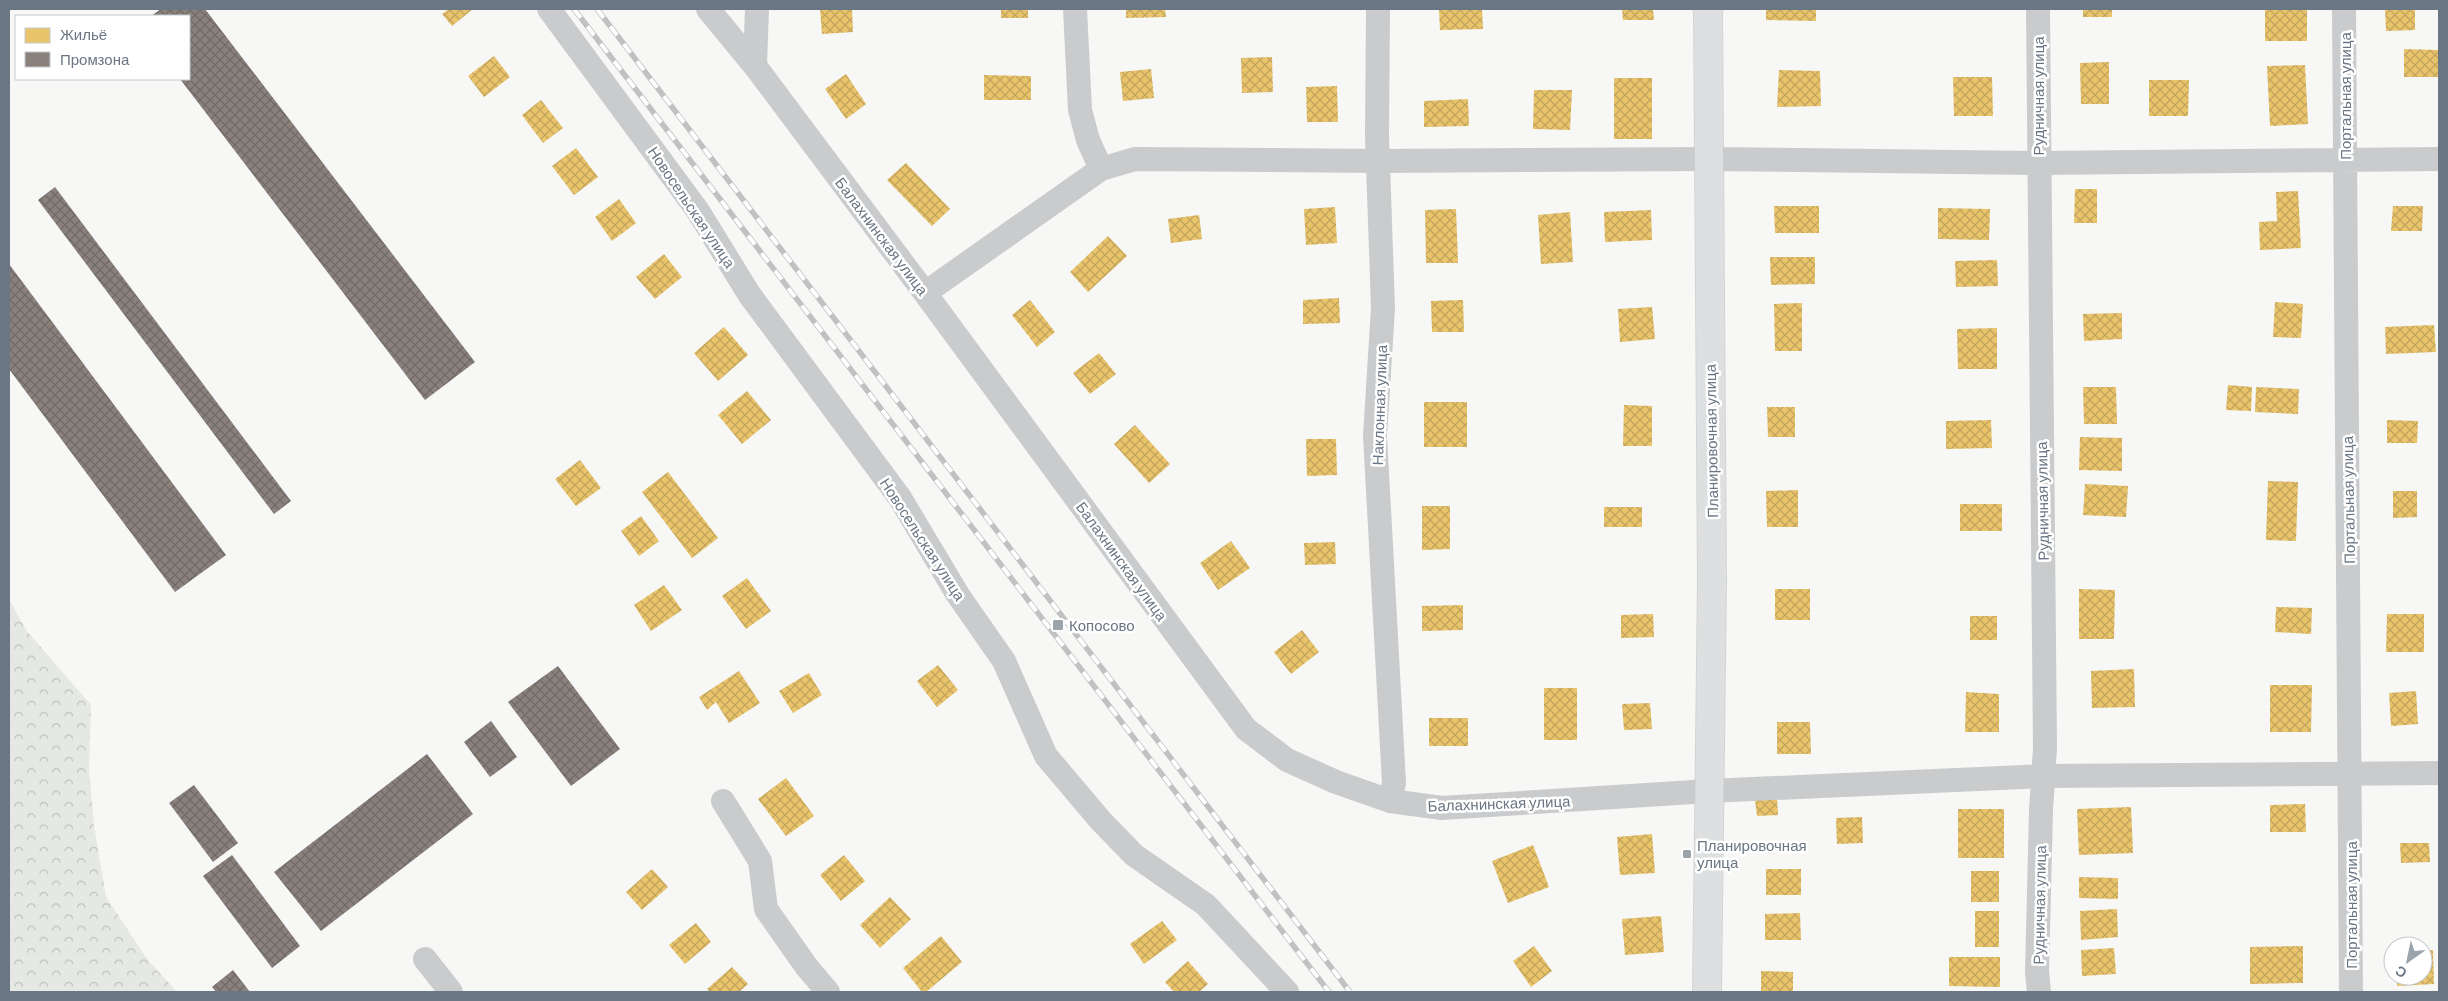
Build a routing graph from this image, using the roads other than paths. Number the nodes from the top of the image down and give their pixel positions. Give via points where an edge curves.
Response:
1 (549, 9) edge
2 (708, 9) edge
3 (757, 9) edge
4 (1075, 9) edge
5 (1378, 9) edge
6 (1708, 9) edge
7 (2038, 9) edge
8 (2344, 9) edge
9 (755, 66) junction
10 (2345, 158) junction
11 (1708, 159) junction
12 (2439, 159) edge
13 (1379, 161) junction
14 (2038, 163) junction
15 (1101, 169) junction
16 (925, 293) junction
17 (2351, 773) junction
18 (2439, 773) edge
19 (2043, 776) junction
20 (1709, 791) junction
21 (723, 801) dead end
22 (1390, 801) junction
23 (425, 959) dead end
24 (450, 992) edge
25 (828, 992) edge
26 (1287, 992) edge
27 (1707, 992) edge
28 (2039, 992) edge
29 (2351, 992) edge

1 - 26 street, Новосельская улица via 698,211 749,294 900,498 958,595 1004,662 1046,756 1134,855 1206,905
2 - 9 street, Балахнинская улица
3 - 9 street
4 - 15 street via 1080,110 1088,140
5 - 13 street, Наклонная улица
6 - 11 main road, Планировочная улица
7 - 14 street, Рудничная улица
8 - 10 street, Портальная улица
9 - 16 street, Балахнинская улица
10 - 12 street
10 - 14 street
10 - 17 street, Портальная улица
11 - 13 street
11 - 14 street
11 - 20 main road, Планировочная улица via 1712,581
13 - 15 street via 1135,159
13 - 22 street, Наклонная улица via 1383,308 1375,436 1394,783
14 - 19 street, Рудничная улица via 2046,748
15 - 16 street
16 - 22 street, Балахнинская улица via 1246,729 1287,760
17 - 18 street, Балахнинская улица
17 - 19 street, Балахнинская улица
17 - 29 street, Портальная улица
19 - 20 street, Балахнинская улица
19 - 28 street, Рудничная улица
20 - 22 street, Балахнинская улица via 1442,808
20 - 27 main road, Планировочная улица
21 - 25 street via 760,861 766,909
23 - 24 street

